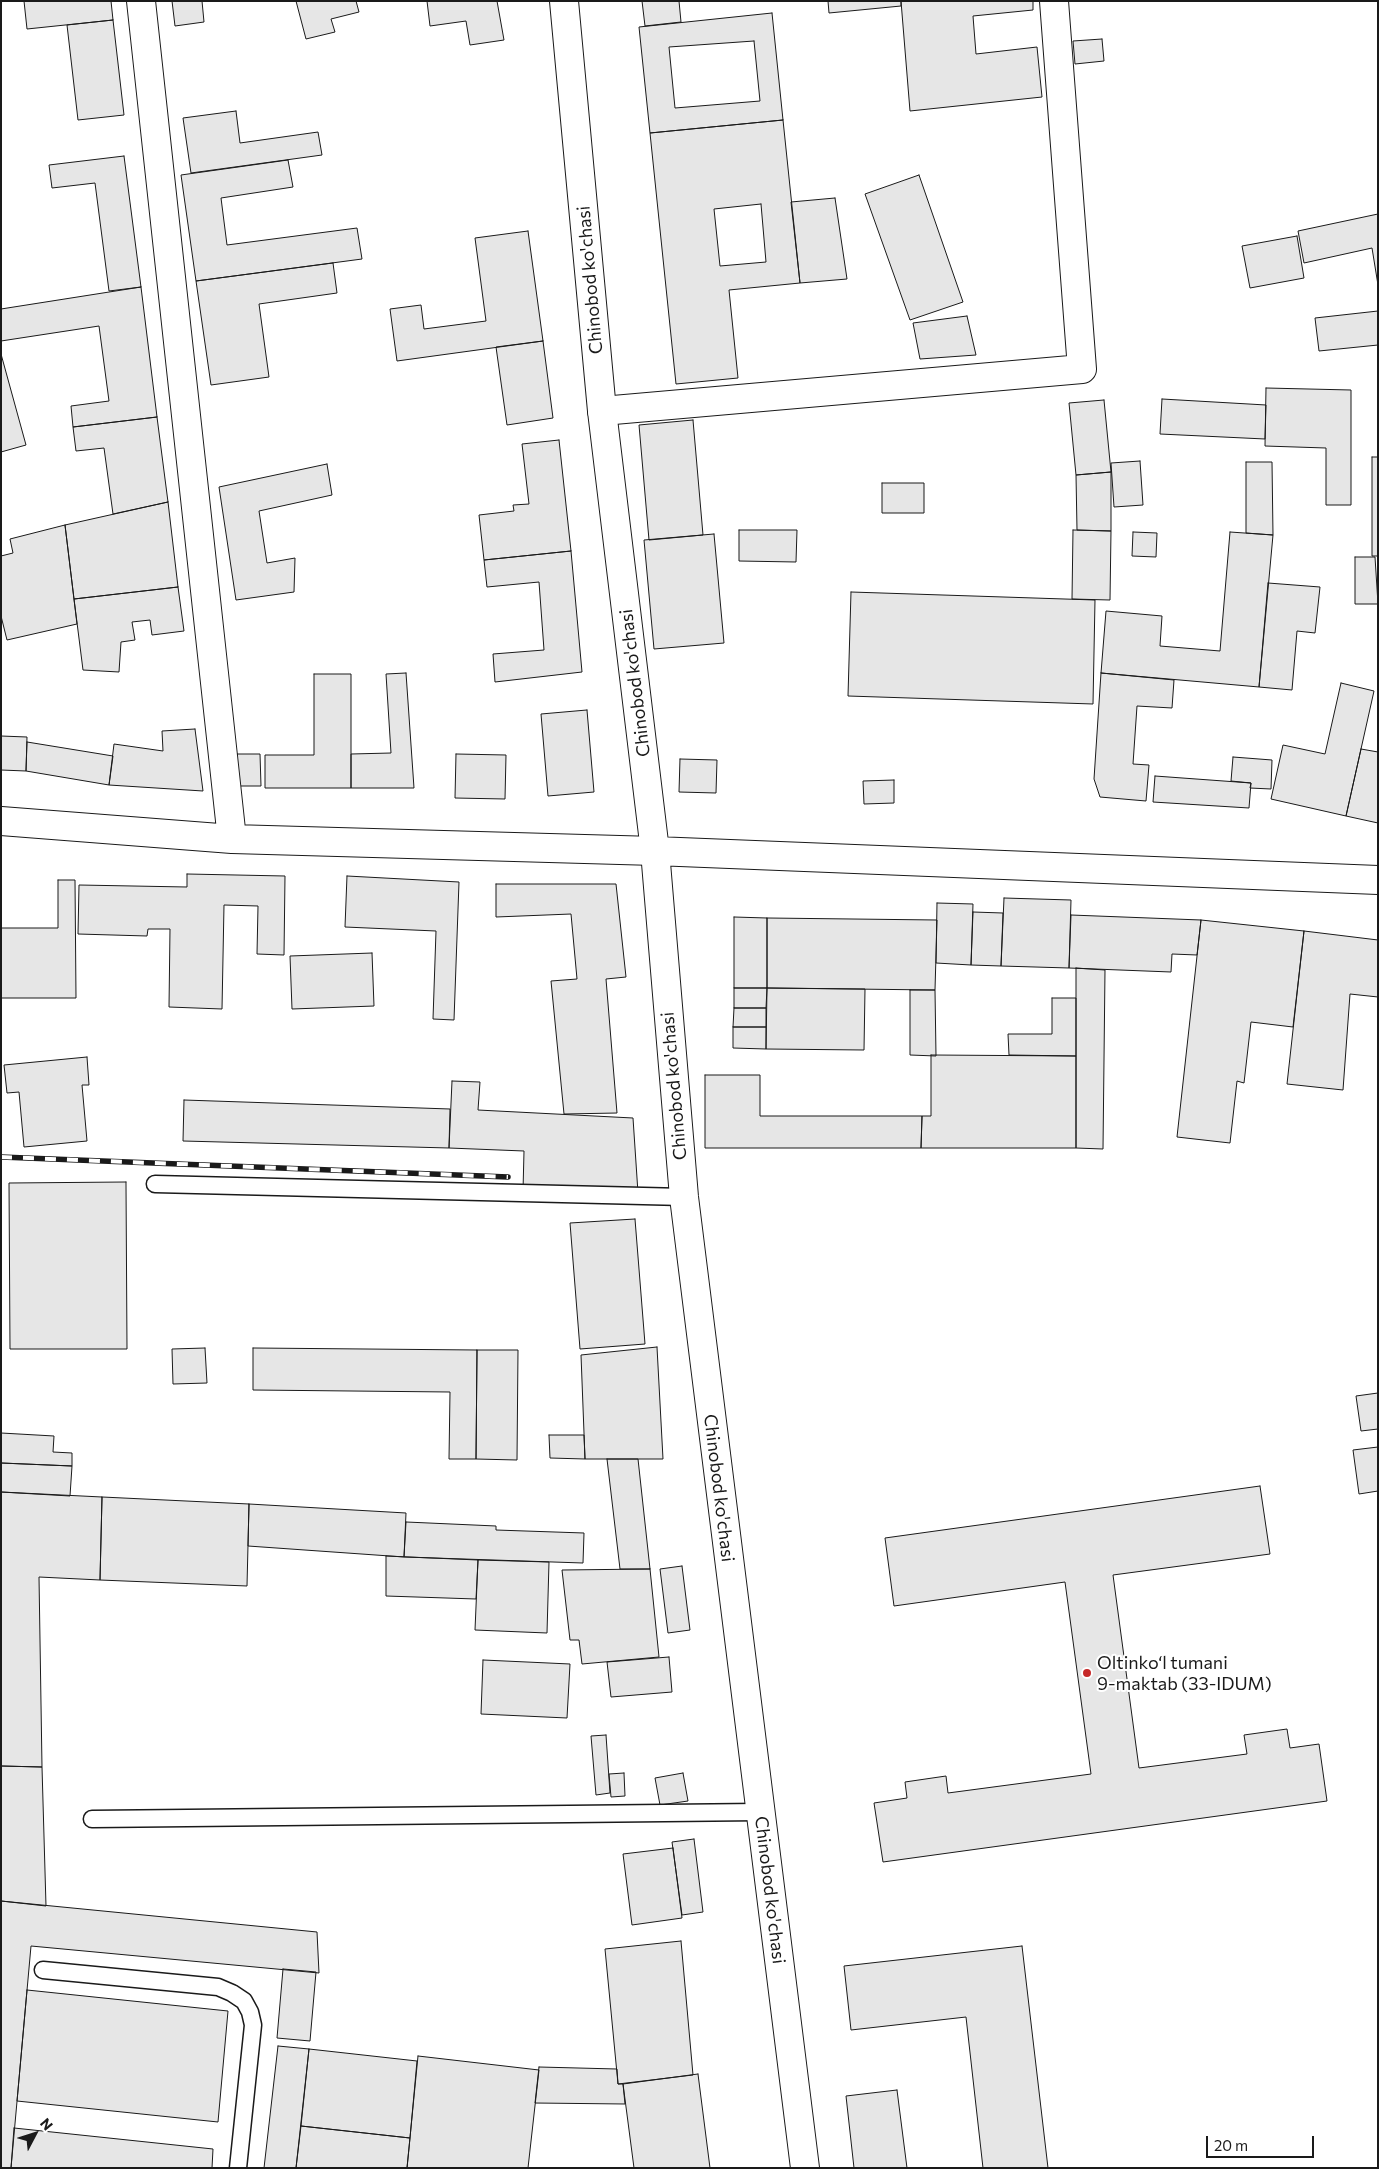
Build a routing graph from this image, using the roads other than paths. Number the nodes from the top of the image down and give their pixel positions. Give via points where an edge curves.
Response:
1 (142, 1) edge
2 (564, 1) edge
3 (1054, 1) edge
4 (602, 411) junction
5 (1, 821) edge
6 (232, 839) junction
7 (655, 851) junction
8 (1378, 880) edge
9 (155, 1184) dead end
10 (684, 1198) junction
11 (760, 1812) junction
12 (92, 1819) dead end
13 (43, 1970) dead end
14 (238, 2168) edge
15 (805, 2168) edge

1 - 6 street
2 - 4 street, Chinobod ko'chasi
3 - 4 street via 1082,370
4 - 7 street, Chinobod ko'chasi
5 - 6 street
6 - 7 street
7 - 8 street
7 - 10 street, Chinobod ko'chasi
9 - 10 lane
10 - 11 street, Chinobod ko'chasi
11 - 12 lane
11 - 15 street, Chinobod ko'chasi
13 - 14 lane via 218,1987 244,2001 253,2025

